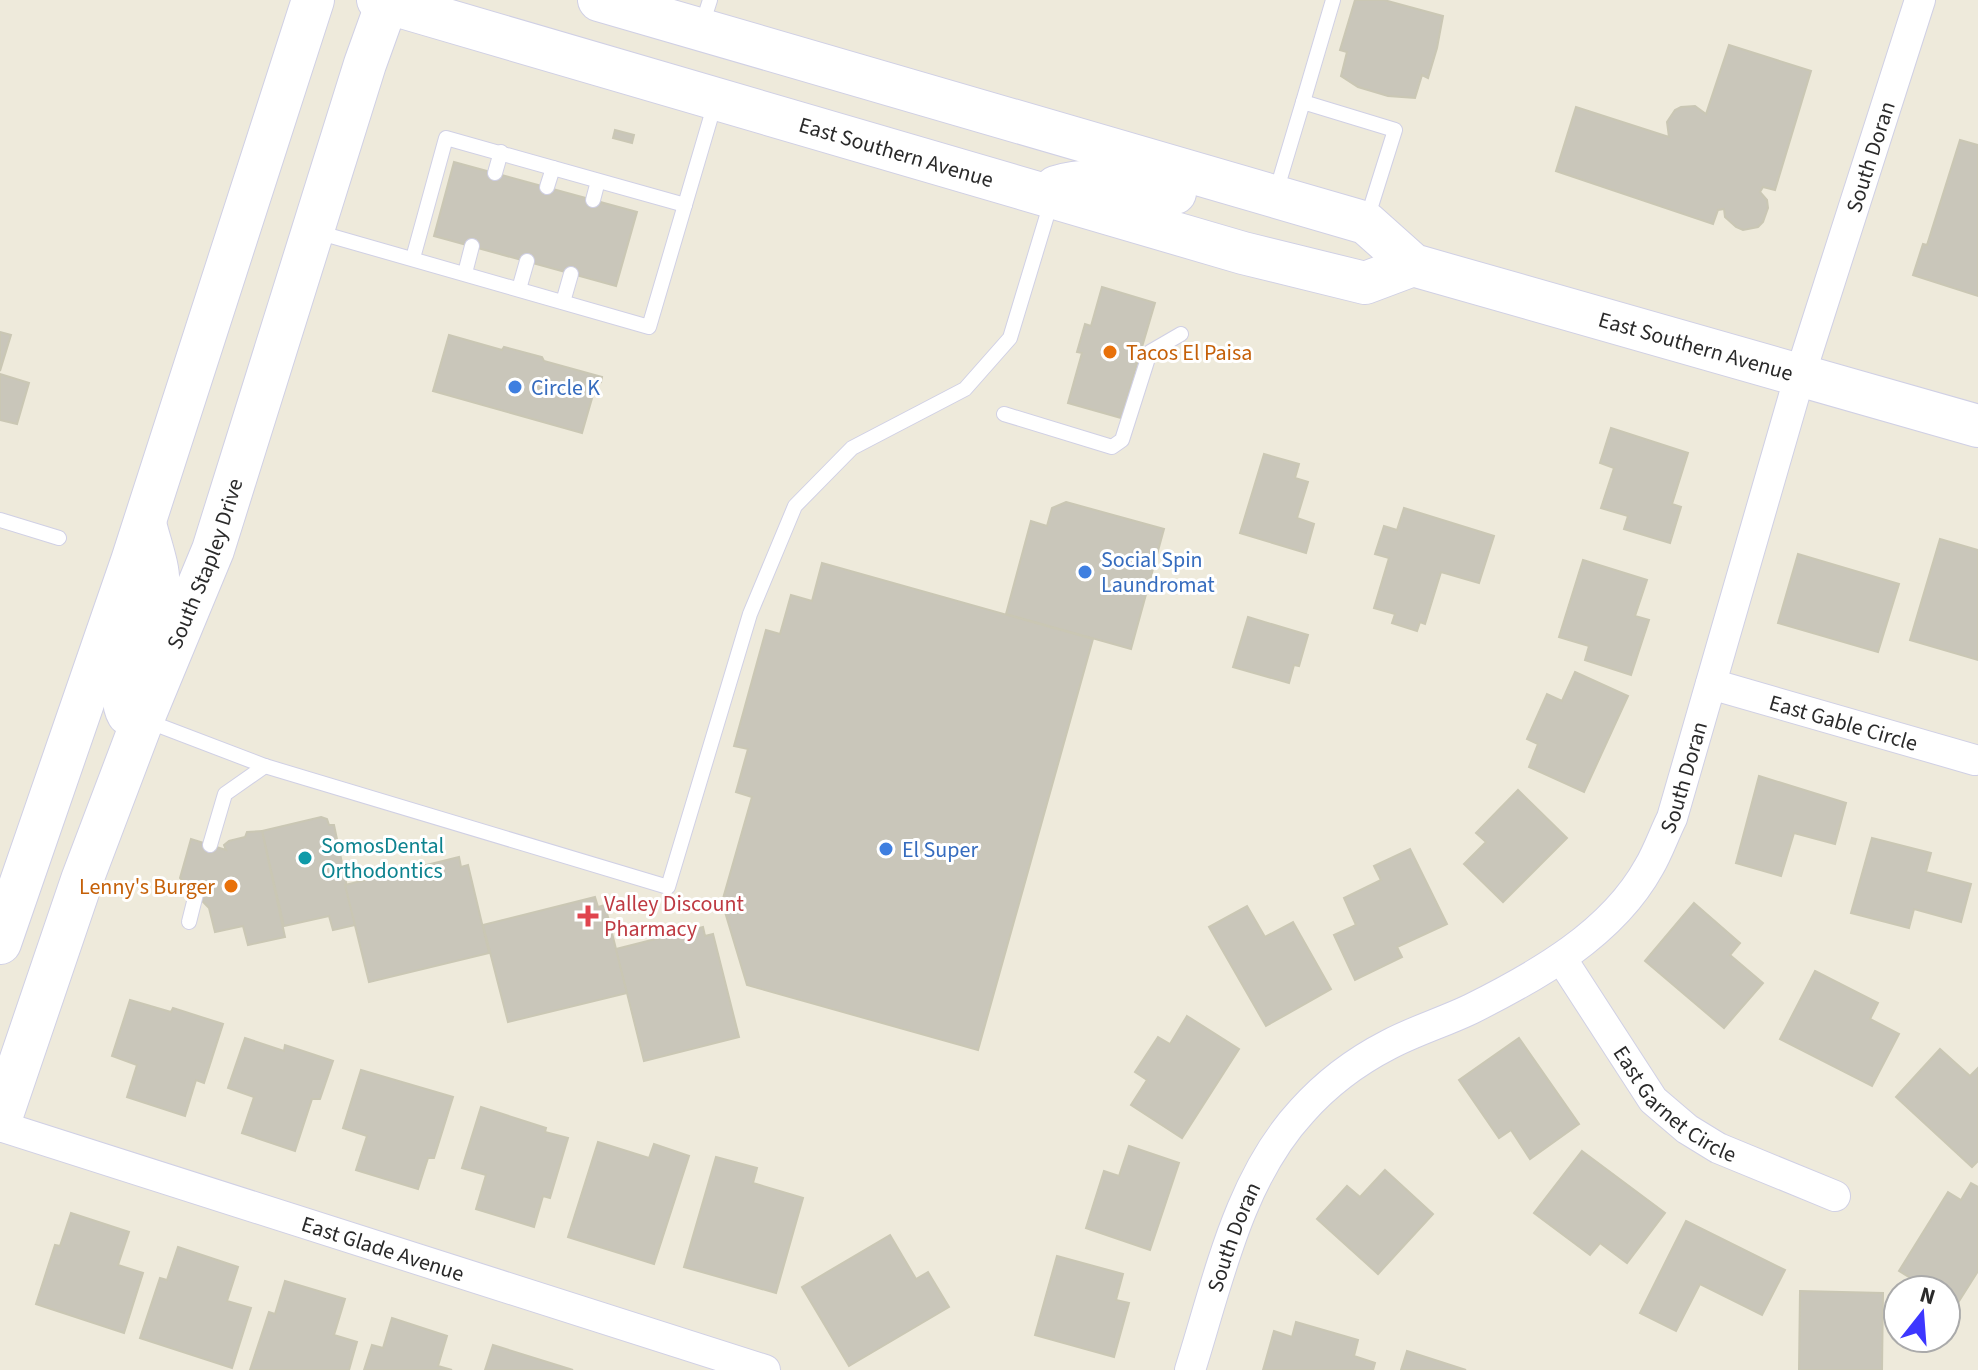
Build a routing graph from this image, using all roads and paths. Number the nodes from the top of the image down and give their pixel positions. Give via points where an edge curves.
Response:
1 (313, 0) edge
2 (599, 0) edge
3 (1333, 0) edge
4 (1920, 0) edge
5 (385, 1) edge
6 (706, 14) edge
7 (717, 99) junction
8 (1303, 102) junction
9 (501, 152) junction
10 (553, 168) junction
11 (495, 173) dead end
12 (598, 181) junction
13 (547, 187) dead end
14 (1053, 197) junction
15 (1275, 198) junction
16 (593, 200) dead end
17 (685, 205) junction
18 (1366, 223) junction
19 (313, 230) junction
20 (472, 246) dead end
21 (413, 258) junction
22 (527, 261) dead end
23 (1413, 265) junction
24 (465, 273) junction
25 (571, 274) dead end
26 (519, 289) junction
27 (563, 302) junction
28 (1181, 334) dead end
29 (1800, 375) junction
30 (1004, 414) dead end
31 (1978, 426) edge
32 (0, 520) edge
33 (144, 522) junction
34 (59, 538) dead end
35 (1711, 684) junction
36 (143, 719) junction
37 (1975, 760) dead end
38 (265, 766) junction
39 (210, 845) dead end
40 (196, 894) dead end
41 (189, 922) dead end
42 (0, 943) edge
43 (1561, 958) junction
44 (0, 1124) edge
45 (1835, 1196) dead end
46 (765, 1370) edge
47 (1190, 1370) edge

1 - 33 main road
2 - 6 main road, East Southern Avenue
3 - 8 lane
4 - 29 street, South Doran
5 - 7 main road, East Southern Avenue
5 - 19 main road, South Stapley Drive
6 - 15 main road, East Southern Avenue
7 - 14 main road, East Southern Avenue
7 - 17 lane
8 - 15 lane
8 - 18 lane via 1395,130
9 - 10 lane
9 - 11 lane
9 - 21 lane via 446,138
10 - 12 lane
10 - 13 lane
12 - 16 lane
12 - 17 lane
14 - 15 main road via 1056,187 1076,180 1110,181 1230,204
14 - 23 main road, East Southern Avenue via 1365,283
14 - 38 lane via 1010,338 965,389 852,448 795,506 750,614 668,887
15 - 18 main road, East Southern Avenue
17 - 27 lane via 649,327
18 - 23 main road, East Southern Avenue
19 - 21 lane
19 - 36 main road, South Stapley Drive via 213,550
20 - 24 lane
21 - 24 lane
22 - 26 lane
23 - 29 main road, East Southern Avenue
24 - 26 lane
25 - 27 lane
26 - 27 lane
28 - 30 lane via 1150,352 1122,440 1112,447
29 - 31 main road, East Southern Avenue
29 - 35 street, South Doran
32 - 34 lane
33 - 36 main road via 159,582 123,706
33 - 42 main road
35 - 37 street, East Gable Circle
35 - 43 street, South Doran via 1672,818 1648,869 1616,911
36 - 38 lane
36 - 44 main road, South Stapley Drive
38 - 39 lane via 225,794
40 - 41 lane
43 - 45 street, East Garnet Circle via 1653,1100 1718,1148
43 - 47 street, South Doran via 1471,1008 1388,1044 1339,1074 1300,1112 1243,1208
44 - 46 street, East Glade Avenue

